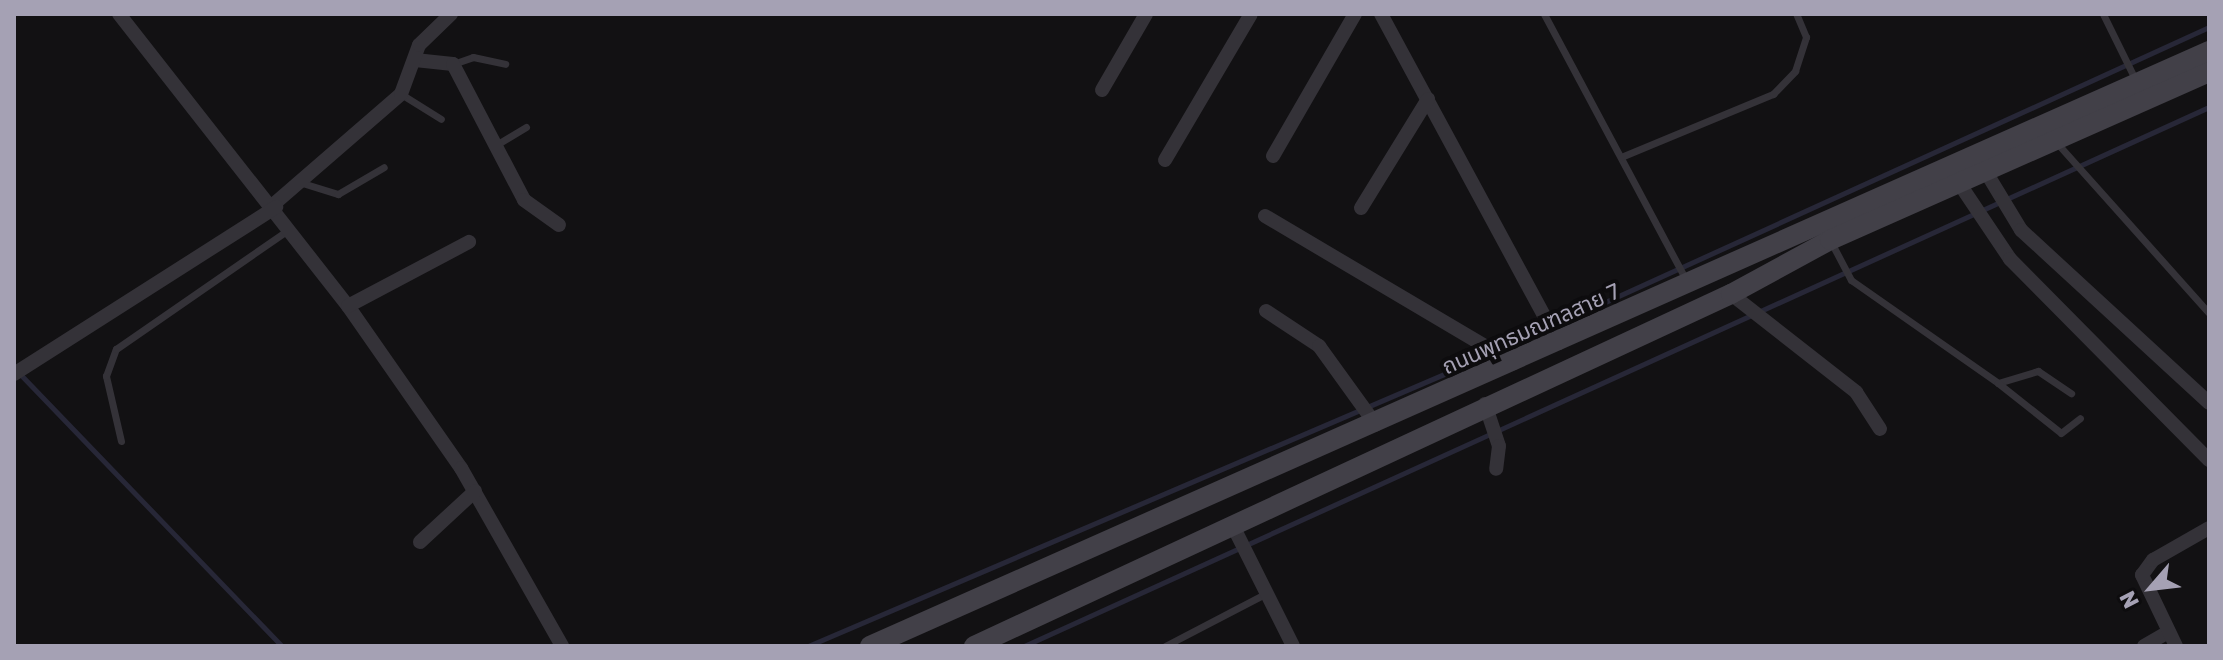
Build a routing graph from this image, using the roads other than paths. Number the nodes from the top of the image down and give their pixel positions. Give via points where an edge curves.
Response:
1 (119, 14) edge
2 (451, 14) edge
3 (1146, 14) edge
4 (1251, 14) edge
5 (1355, 14) edge
6 (1381, 14) edge
7 (1544, 14) edge
8 (1796, 14) edge
9 (2103, 14) edge
10 (2209, 51) edge
11 (415, 60) junction
12 (453, 64) junction
13 (505, 64) dead end
14 (2209, 72) edge
15 (2136, 80) junction
16 (1102, 90) dead end
17 (401, 94) junction
18 (1428, 99) junction
19 (441, 119) dead end
20 (526, 127) dead end
21 (496, 145) junction
22 (2061, 148) junction
23 (1273, 156) dead end
24 (1621, 157) junction
25 (1165, 160) dead end
26 (384, 167) dead end
27 (1986, 172) junction
28 (299, 182) junction
29 (1959, 183) junction
30 (275, 206) junction
31 (1361, 208) dead end
32 (1265, 216) dead end
33 (559, 225) dead end
34 (291, 228) junction
35 (469, 242) dead end
36 (1834, 249) junction
37 (2053, 262) junction
38 (1687, 283) junction
39 (2032, 283) junction
40 (1739, 299) junction
41 (348, 306) junction
42 (1266, 311) dead end
43 (2209, 313) edge
44 (1557, 340) junction
45 (1510, 360) junction
46 (14, 374) edge
47 (1998, 383) junction
48 (2071, 393) dead end
49 (2209, 403) edge
50 (1488, 413) junction
51 (2080, 418) dead end
52 (1374, 423) junction
53 (1880, 429) dead end
54 (121, 441) dead end
55 (2209, 460) edge
56 (1496, 469) dead end
57 (475, 491) junction
58 (2209, 528) edge
59 (1235, 530) junction
60 (420, 542) dead end
61 (1267, 593) junction
62 (2168, 632) junction
63 (562, 646) edge
64 (870, 646) edge
65 (974, 646) edge
66 (1165, 646) edge
67 (1293, 646) edge
68 (2144, 646) edge
69 (2176, 646) edge

1 - 30 street
2 - 11 street via 426,36
3 - 16 street
4 - 25 street
5 - 23 street
6 - 18 street
7 - 24 lane
8 - 24 lane via 1806,37 1795,71 1773,94
9 - 15 lane
10 - 15 main road, ถนนพุทธมณฑลสาย 7
11 - 12 street
11 - 17 street
12 - 13 lane via 473,57
12 - 21 street
14 - 22 main road
15 - 38 main road, ถนนพุทธมณฑลสาย 7
17 - 19 lane
17 - 28 street
18 - 31 street
18 - 44 street
20 - 21 lane
21 - 33 street via 533,213
22 - 27 main road
22 - 43 lane
24 - 38 lane
26 - 28 lane via 338,194
27 - 29 main road
27 - 37 street via 2017,224
28 - 30 street
29 - 36 main road
29 - 39 street via 1994,240
30 - 34 street
30 - 46 street
32 - 45 street
34 - 41 street
34 - 54 lane via 116,349 106,376
35 - 41 street
36 - 40 main road
36 - 47 lane via 1851,280
37 - 39 street
37 - 49 street
38 - 44 main road, ถนนพุทธมณฑลสาย 7
39 - 55 street
40 - 50 main road
40 - 53 street via 1757,319 1856,392
41 - 57 street
42 - 52 street via 1319,346
44 - 45 main road, ถนนพุทธมณฑลสาย 7
45 - 52 main road, ถนนพุทธมณฑลสาย 7
47 - 48 lane via 2038,371
47 - 51 lane via 2061,433
50 - 56 street via 1499,446
50 - 59 main road
52 - 64 main road, ถนนพุทธมณฑลสาย 7
57 - 60 street
57 - 63 street
58 - 62 street via 2153,560 2142,575
59 - 61 street
59 - 65 main road
61 - 66 lane
61 - 67 street
62 - 68 street
62 - 69 street

